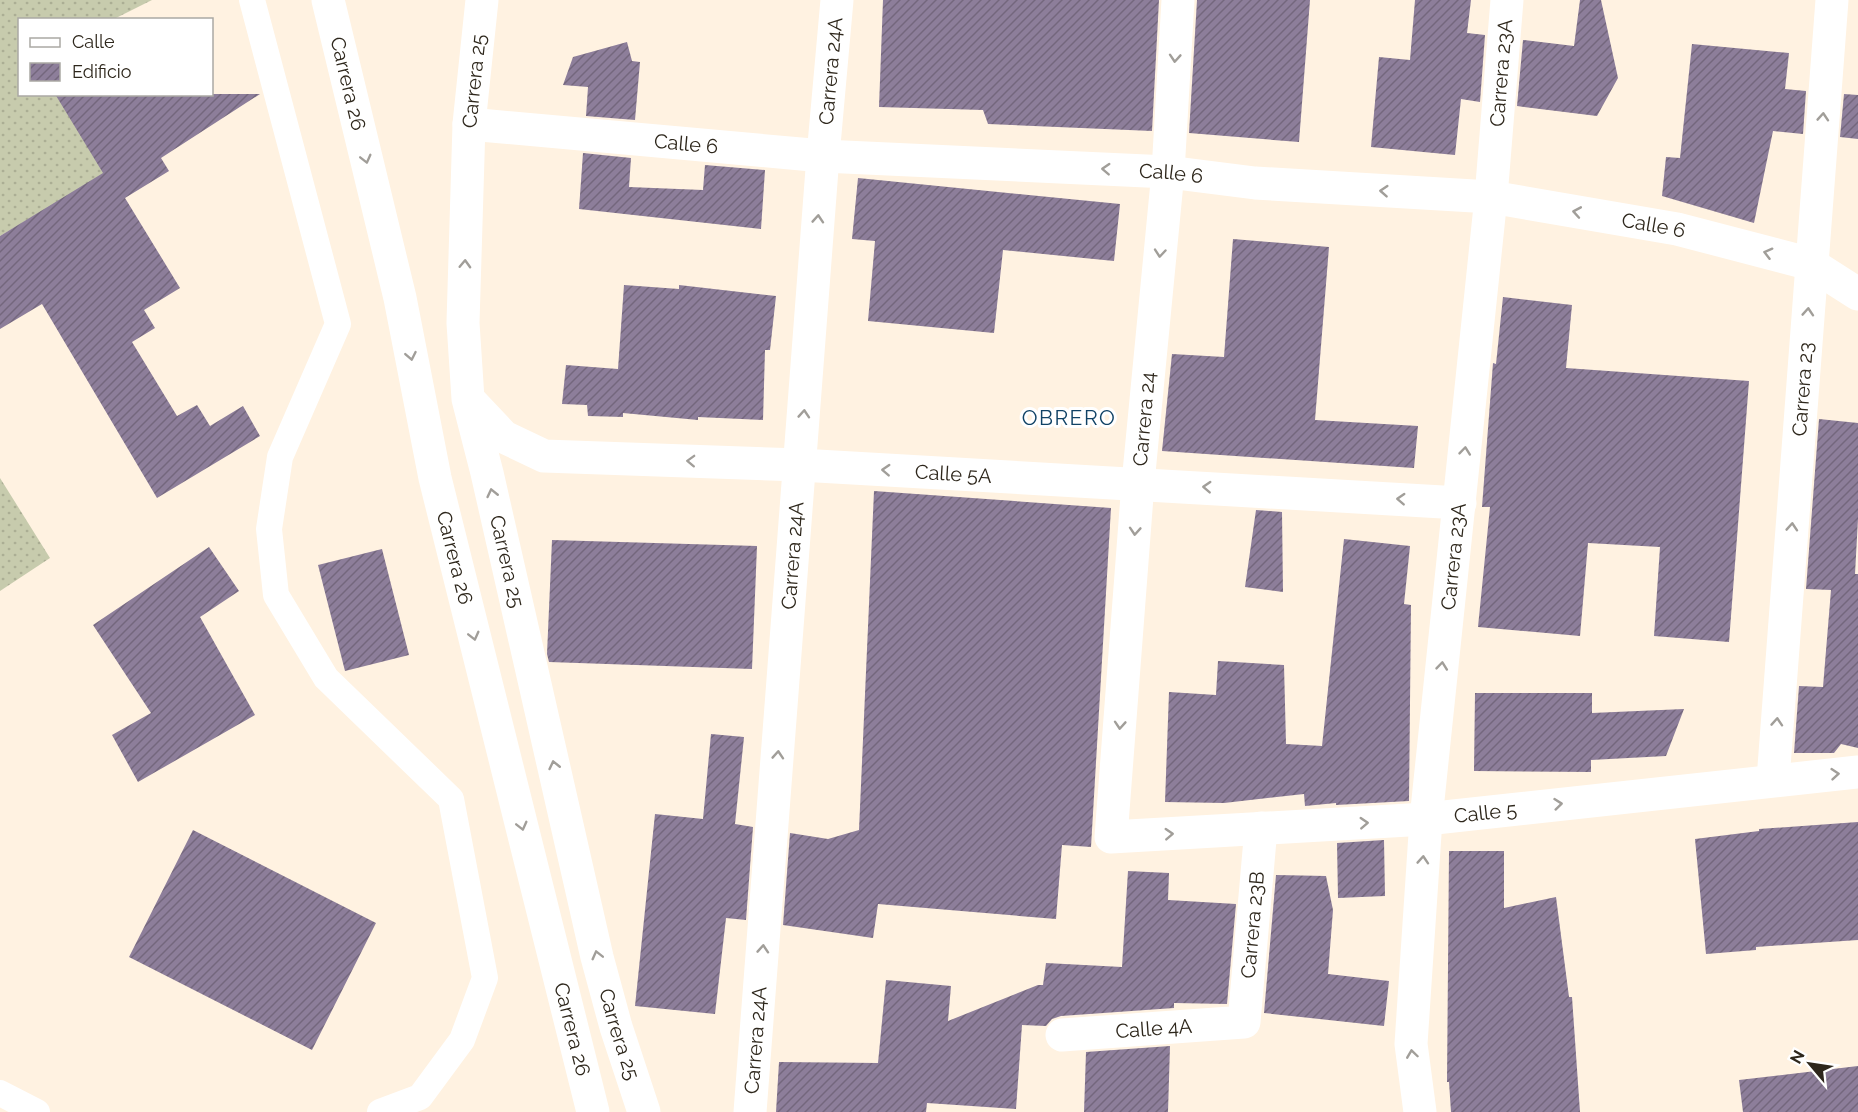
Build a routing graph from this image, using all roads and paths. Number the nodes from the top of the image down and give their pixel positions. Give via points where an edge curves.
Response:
1 (252, 0) edge
2 (328, 0) edge
3 (482, 0) edge
4 (837, 0) edge
5 (1178, 0) edge
6 (1507, 0) edge
7 (1832, 0) edge
8 (469, 124) junction
9 (823, 156) junction
10 (1168, 172) junction
11 (1491, 198) junction
12 (1811, 264) junction
13 (1858, 294) edge
14 (468, 399) junction
15 (800, 465) junction
16 (1138, 483) junction
17 (1460, 503) junction
18 (1858, 772) edge
19 (1773, 780) junction
20 (1426, 819) junction
21 (1261, 828) junction
22 (1111, 837) joint
23 (1244, 1022) joint
24 (1062, 1035) dead end
25 (0, 1093) edge
26 (37, 1112) edge
27 (381, 1112) edge
28 (593, 1112) edge
29 (644, 1112) edge
30 (750, 1112) edge
31 (1420, 1112) edge

1 - 27 lane via 338,324 280,457 269,529 276,595 326,678 451,799 485,978 462,1040 420,1097
2 -> 28 street, Carrera 26 via 400,298 435,478
3 - 8 street, Carrera 25
4 - 9 street, Carrera 24A
5 -> 10 street, Carrera 24
6 - 11 street, Carrera 23A
12 -> 7 street, Carrera 23
8 - 9 street, Calle 6
14 -> 8 street, Carrera 25 via 463,322
10 -> 9 street, Calle 6
15 -> 9 street, Carrera 24A
11 -> 10 street, Calle 6 via 1255,183
10 -> 16 street, Carrera 24
12 -> 11 street, Calle 6 via 1677,229
17 -> 11 street, Carrera 23A
12 - 13 street, Calle 6
19 -> 12 street, Carrera 23
15 -> 14 street, Calle 5A via 544,456 504,437
29 -> 14 street, Carrera 25 via 597,957
16 -> 15 street, Calle 5A
30 -> 15 street, Carrera 24A
17 -> 16 street, Calle 5A
16 -> 22 street, Carrera 24
20 -> 17 street, Carrera 23A
19 -> 18 street, Calle 5
20 -> 19 street, Calle 5
21 -> 20 street, Calle 5
31 -> 20 street, Carrera 23A via 1411,1044
22 -> 21 street, Calle 5
21 - 23 street, Carrera 23B
23 - 24 street, Calle 4A
25 - 26 lane

